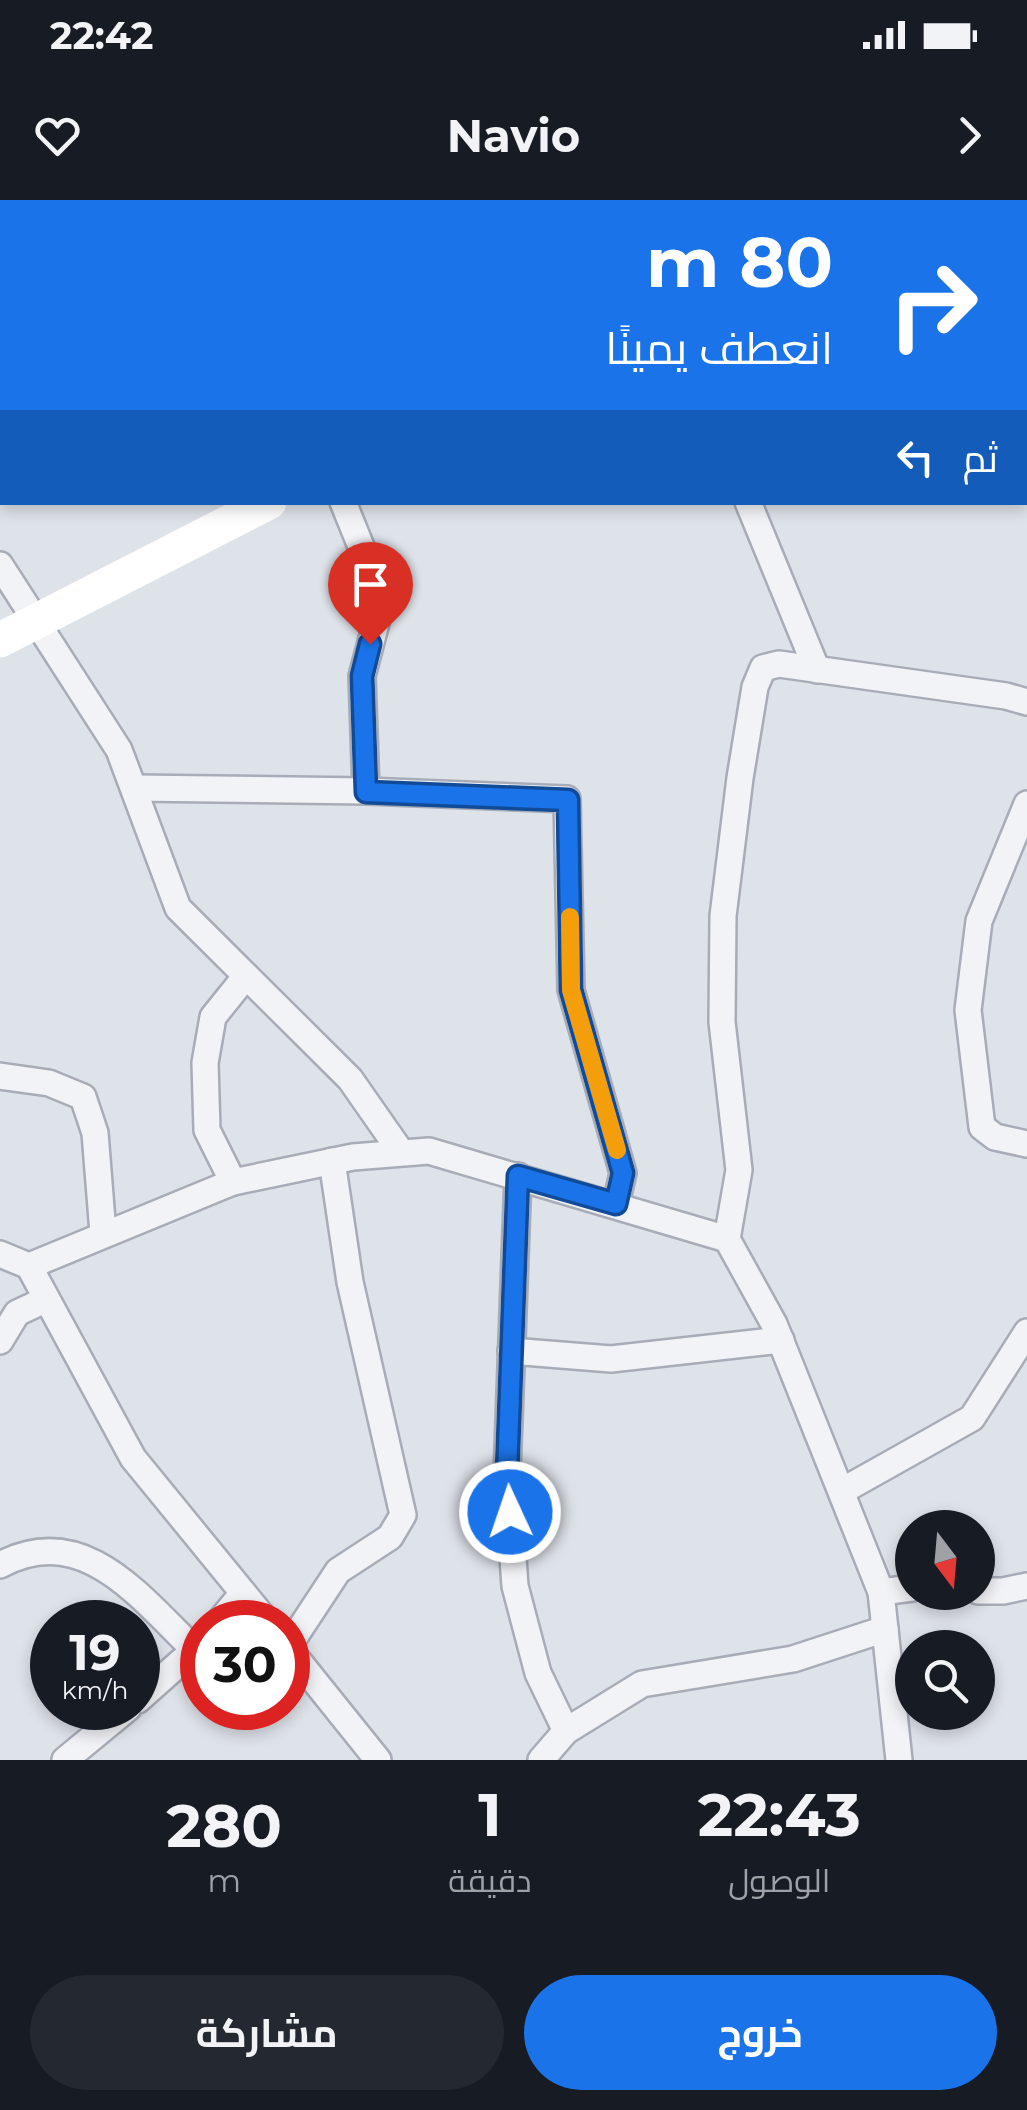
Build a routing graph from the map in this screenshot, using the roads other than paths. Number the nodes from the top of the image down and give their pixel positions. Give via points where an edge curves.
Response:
1 (256, 505) edge
2 (343, 505) edge
3 (749, 505) edge
4 (225, 512) edge
5 (0, 565) edge
6 (38, 620) junction
7 (0, 640) edge
8 (817, 670) junction
9 (1027, 702) edge
10 (134, 788) junction
11 (366, 792) junction
12 (1027, 804) edge
13 (246, 976) junction
14 (0, 1076) edge
15 (1027, 1144) edge
16 (401, 1152) junction
17 (332, 1161) junction
18 (518, 1176) junction
19 (233, 1182) junction
20 (616, 1204) junction
21 (103, 1233) junction
22 (727, 1240) junction
23 (0, 1254) edge
24 (29, 1266) junction
25 (44, 1300) junction
26 (1027, 1332) edge
27 (781, 1340) junction
28 (0, 1341) edge
29 (511, 1351) junction
30 (842, 1492) junction
31 (0, 1565) edge
32 (1027, 1586) edge
33 (895, 1590) edge
34 (995, 1591) edge
35 (881, 1592) junction
36 (242, 1593) junction
37 (236, 1600) edge
38 (248, 1600) edge
39 (310, 1614) edge
40 (180, 1630) edge
41 (885, 1630) junction
42 (180, 1664) edge
43 (310, 1676) edge
44 (160, 1681) edge
45 (101, 1730) edge
46 (566, 1731) junction
47 (376, 1759) edge
48 (65, 1760) edge
49 (541, 1760) edge
50 (900, 1760) edge

1 - 4 main road
2 - 11 street via 376,581 378,612 362,676
3 - 8 street
4 - 6 main road
5 - 6 street
6 - 7 main road
6 - 10 street via 119,750
8 - 9 street
8 - 22 street via 762,668 740,778 720,961 739,1170
10 - 11 street
10 - 13 street via 178,908
11 - 20 street via 568,800 571,990 623,1173
12 - 15 street via 979,920 968,1010 982,1127
13 - 16 street via 350,1079
13 - 19 street via 213,1017 205,1063 208,1130
14 - 21 street via 49,1083 83,1097 95,1133
16 - 17 street
16 - 18 street via 429,1150
17 - 19 street
17 - 39 street via 350,1282 403,1515 390,1537 338,1571
18 - 20 street
18 - 29 street
19 - 21 street
20 - 22 street
21 - 24 street
22 - 27 street
23 - 24 street
24 - 25 street
25 - 28 street via 17,1313
25 - 36 street via 134,1458
26 - 30 street via 972,1418
27 - 29 street via 611,1359
27 - 30 street
29 - 46 street via 507,1474 515,1586 538,1673
30 - 35 street
31 - 40 street via 20,1554 64,1550 102,1564
32 - 34 street
33 - 35 street
35 - 41 street
36 - 37 street
36 - 38 street
41 - 46 street via 793,1659 642,1684
41 - 50 street
42 - 44 street
43 - 47 street
45 - 48 street
46 - 49 street

